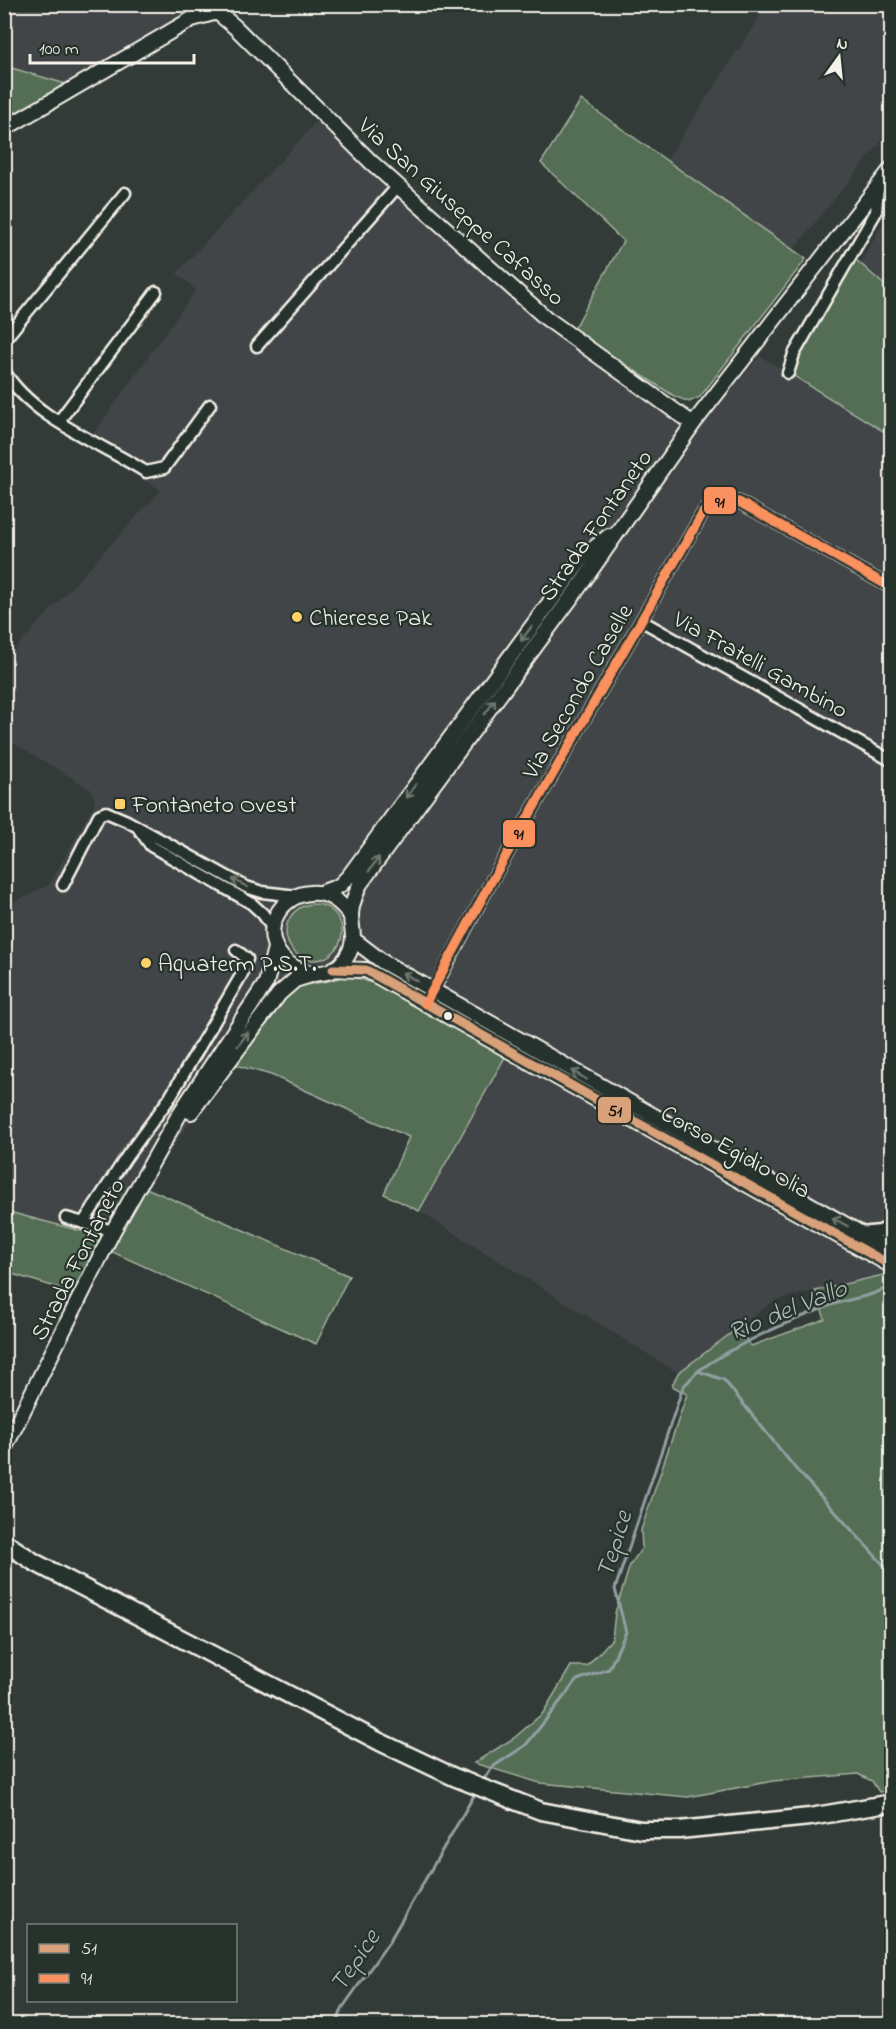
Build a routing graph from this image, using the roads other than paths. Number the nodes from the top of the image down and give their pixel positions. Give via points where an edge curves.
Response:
1 (218, 8) edge
2 (4, 129) edge
3 (891, 168) edge
4 (398, 186) junction
5 (878, 186) junction
6 (124, 193) dead end
7 (156, 292) dead end
8 (4, 340) edge
9 (256, 346) dead end
10 (4, 371) edge
11 (788, 373) dead end
12 (210, 405) dead end
13 (59, 421) junction
14 (693, 424) junction
15 (620, 528) junction
16 (891, 588) edge
17 (642, 621) junction
18 (891, 761) edge
19 (137, 826) junction
20 (63, 885) dead end
21 (321, 893) junction
22 (297, 896) junction
23 (351, 916) junction
24 (273, 929) junction
25 (354, 940) junction
26 (275, 948) junction
27 (236, 950) dead end
28 (333, 969) junction
29 (315, 974) junction
30 (433, 990) junction
31 (425, 1004) junction
32 (158, 1153) junction
33 (66, 1218) dead end
34 (83, 1223) junction
35 (891, 1225) edge
36 (113, 1231) junction
37 (861, 1233) junction
38 (891, 1251) edge
39 (891, 1266) edge
40 (4, 1449) edge
41 (4, 1542) edge
42 (4, 1553) edge
43 (34, 1562) junction
44 (891, 1803) edge

1 - 2 street via 192,19
1 - 4 street, Via San Giuseppe Cafasso
3 - 5 street, Strada Fontaneto
4 - 9 street
4 - 14 street, Via San Giuseppe Cafasso via 554,324
5 - 11 street via 876,212 794,354
5 - 14 street, Strada Fontaneto
6 - 8 street
7 - 13 street
10 - 13 street via 35,405
12 - 13 street via 164,468 146,472
14 - 15 street, Strada Fontaneto
15 -> 21 street via 583,557 349,876 339,886
23 -> 15 street, Strada Fontaneto via 360,884
16 - 17 street, Via Secondo Caselle via 739,502 720,500 704,511
17 - 18 street, Via Fratelli Gambino
17 - 30 street, Via Secondo Caselle
19 - 20 street via 114,814 99,815
22 -> 19 street via 246,887
19 - 24 street via 151,846 250,903
21 - 22 street
21 - 23 street via 339,902
22 - 24 street via 280,909
23 - 25 street, Strada Fontaneto
24 - 26 street
25 - 28 street via 343,962
30 -> 25 street, Corso Egidio Olia via 383,962
26 - 29 street via 291,967
26 - 32 street via 266,982
27 - 34 street via 247,959 242,974 169,1099
28 - 29 street
28 - 31 street, Corso Egidio Olia via 366,970
32 -> 29 street via 279,994 295,980
30 - 31 street, Via Secondo Caselle
37 -> 30 street, Corso Egidio Olia
31 - 39 street, Corso Egidio Olia
32 - 36 street, Strada Fontaneto
33 - 34 street
34 - 36 street
35 - 37 street
36 - 40 street, Strada Fontaneto
37 - 38 street, Corso Egidio Olia
41 - 43 main road
42 - 43 main road
43 - 44 main road via 380,1742 454,1777 541,1811 641,1830 721,1828

